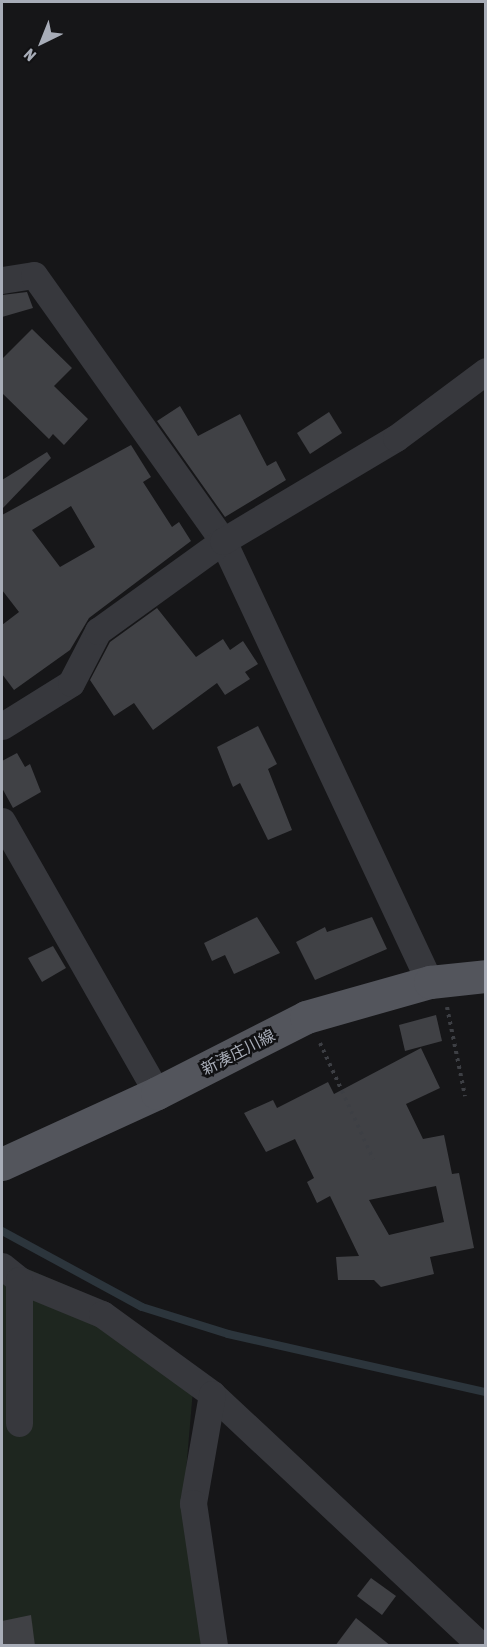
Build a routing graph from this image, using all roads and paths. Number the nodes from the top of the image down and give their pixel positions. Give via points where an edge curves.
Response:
1 (2, 280) edge
2 (486, 371) edge
3 (223, 541) junction
4 (2, 726) edge
5 (2, 821) edge
6 (486, 976) edge
7 (430, 982) junction
8 (306, 1017) junction
9 (158, 1093) junction
10 (465, 1096) dead end
11 (373, 1159) dead end
12 (2, 1164) edge
13 (10, 1273) edge
14 (212, 1394) junction
15 (19, 1423) dead end
16 (214, 1646) edge
17 (482, 1646) edge

1 - 3 street via 34,275
2 - 3 street via 396,438
3 - 4 street via 98,632 71,683
3 - 7 street
5 - 9 street
6 - 7 main road, 新湊庄川線
7 - 8 main road, 新湊庄川線
7 - 10 path via 447,1004
8 - 9 main road, 新湊庄川線
8 - 11 path
9 - 12 main road, 新湊庄川線
13 - 14 street via 102,1314
13 - 15 street
14 - 16 street via 193,1503
14 - 17 street

